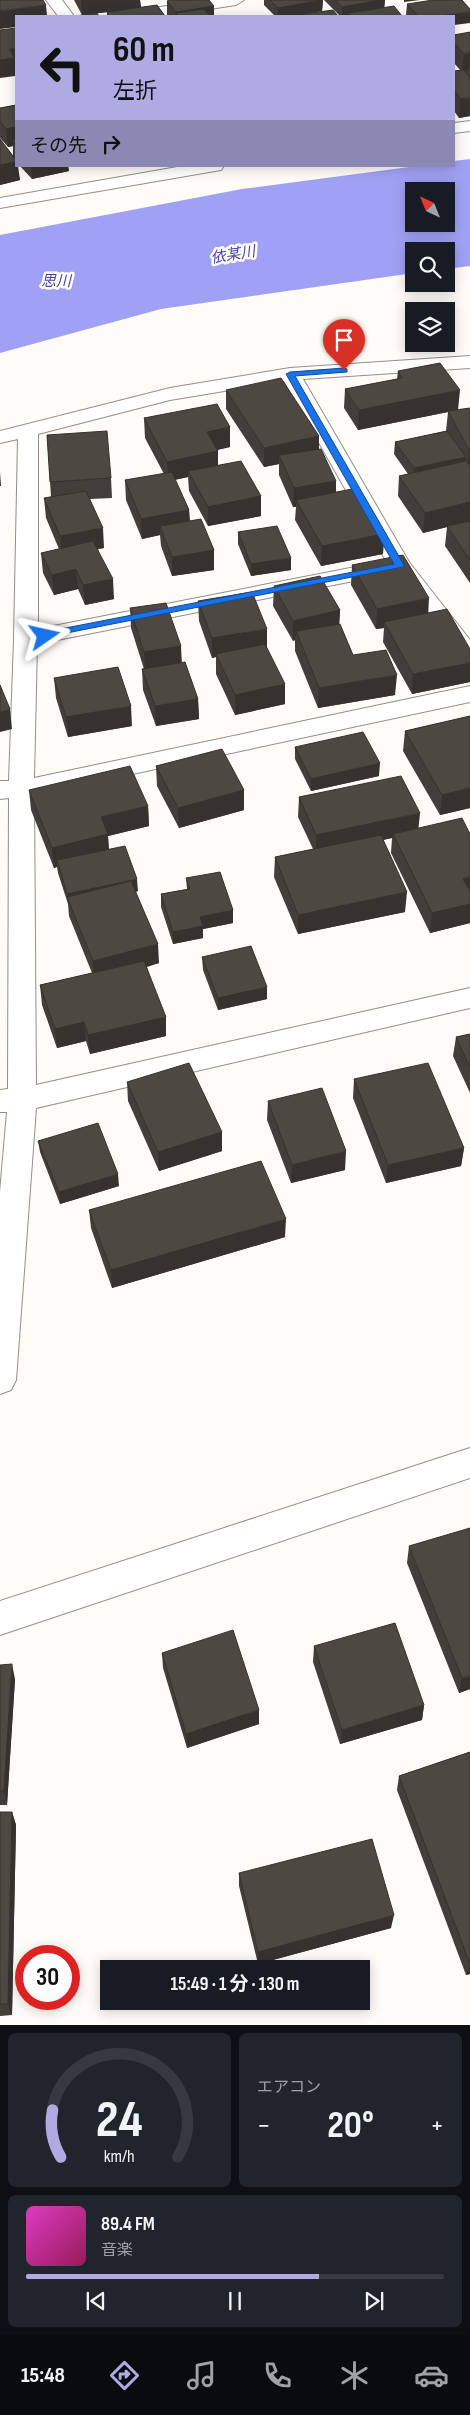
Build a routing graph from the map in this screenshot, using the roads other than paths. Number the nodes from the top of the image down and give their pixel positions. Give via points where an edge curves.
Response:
1 (54, 0) edge
2 (231, 1) edge
3 (65, 15) edge
4 (140, 15) edge
5 (238, 15) edge
6 (470, 126) edge
7 (455, 128) edge
8 (209, 167) edge
9 (0, 203) edge
10 (470, 362) edge
11 (290, 374) junction
12 (28, 431) junction
13 (0, 437) edge
14 (399, 565) junction
15 (26, 639) junction
16 (470, 656) edge
17 (470, 694) edge
18 (11, 790) edge
19 (470, 998) edge
20 (11, 1100) edge
21 (0, 1380) edge
22 (470, 1463) edge
23 (0, 1618) edge

1 - 3 street
2 - 4 street
2 - 5 street
6 - 7 street
8 - 9 street
10 - 11 street
11 - 12 street via 170,394
11 - 14 street
12 - 13 street
12 - 15 street
14 - 15 street
14 - 16 street
15 - 18 street
17 - 18 street
18 - 20 street
19 - 20 street
20 - 21 street
22 - 23 street

